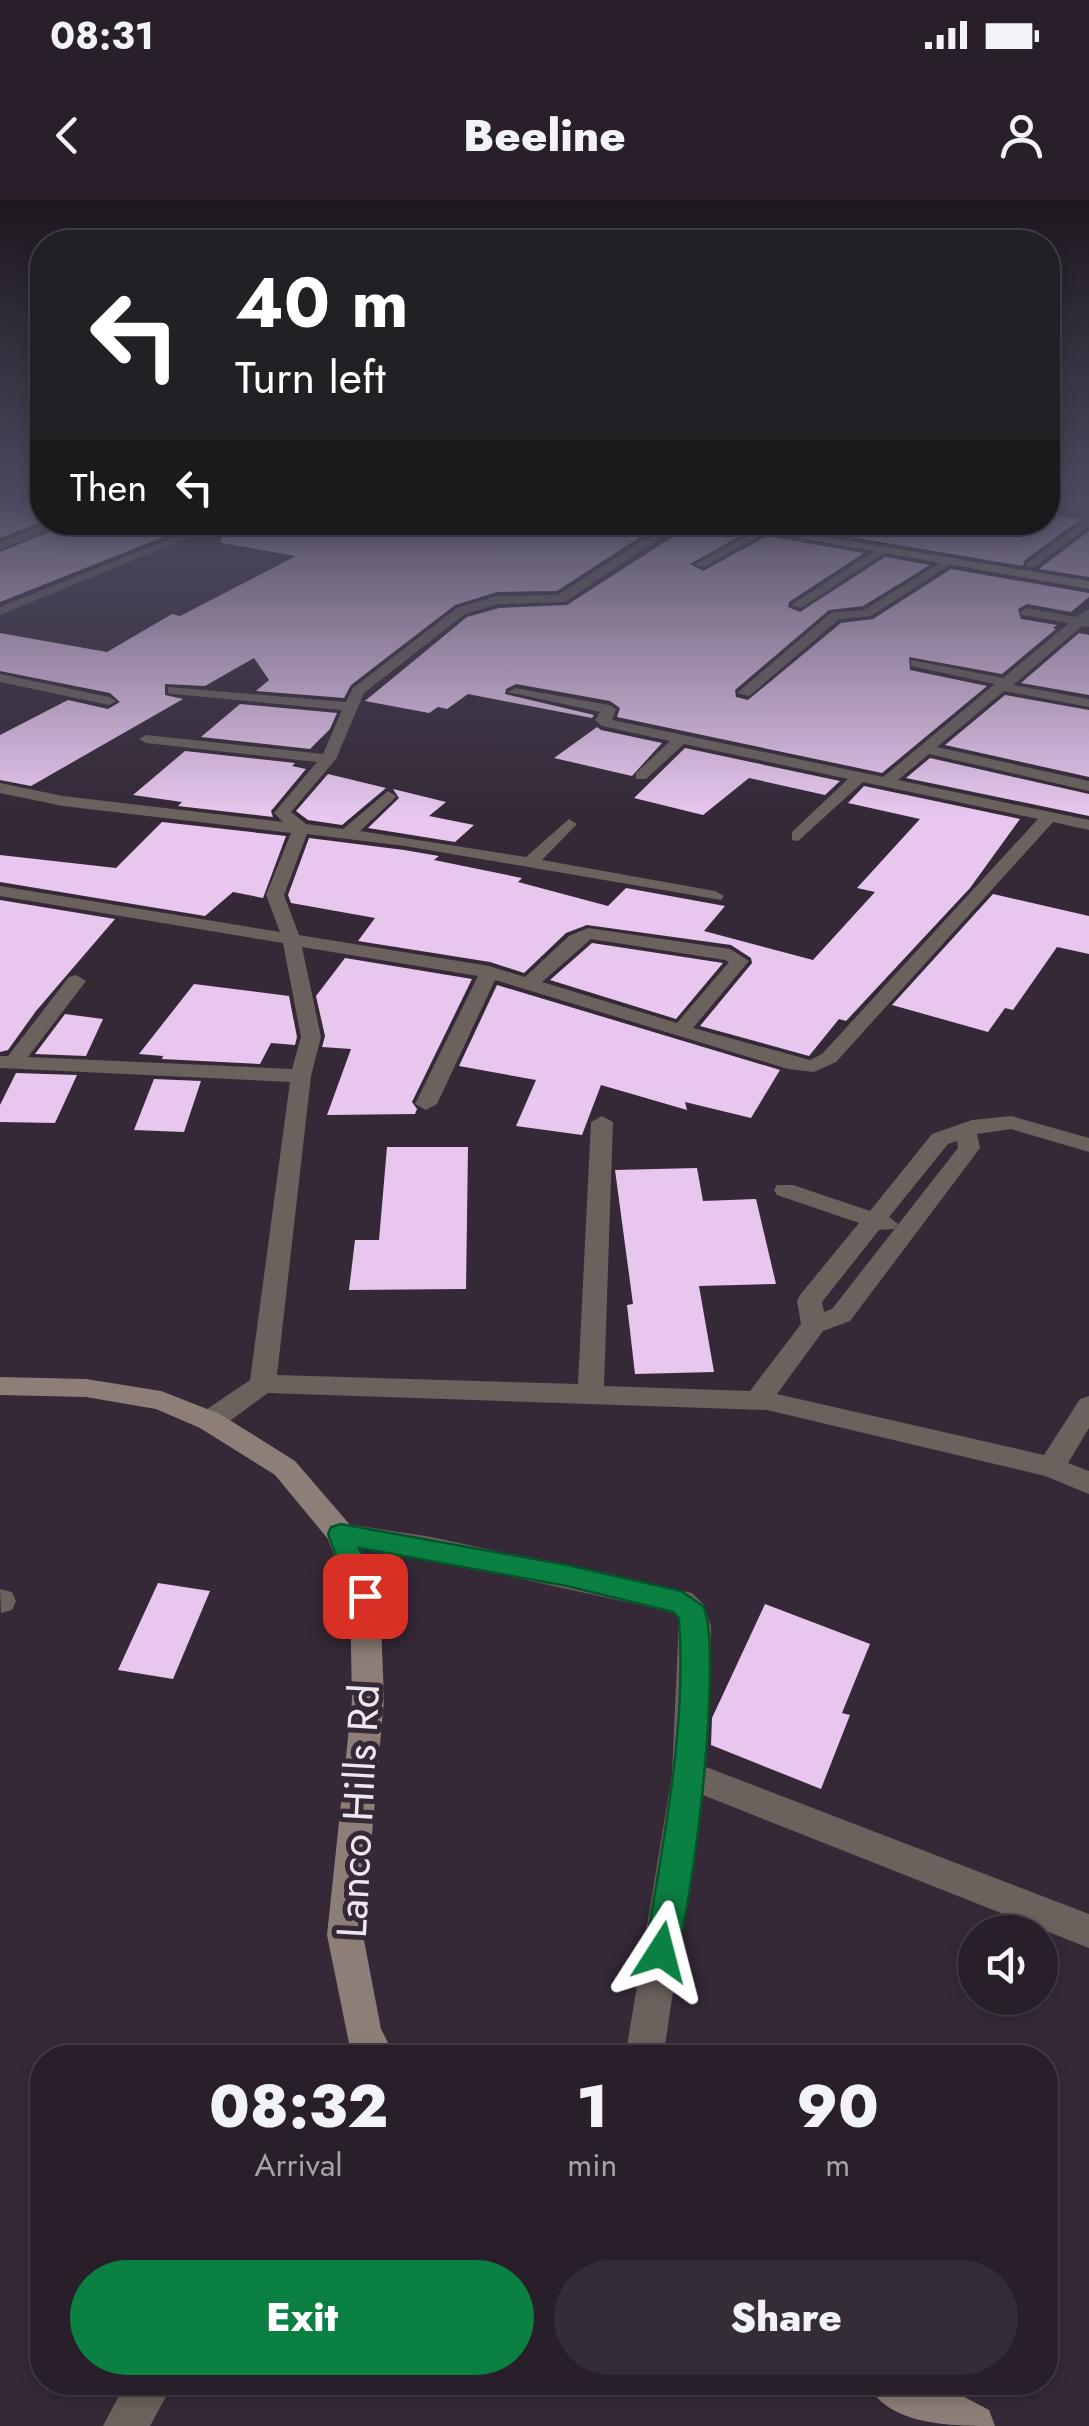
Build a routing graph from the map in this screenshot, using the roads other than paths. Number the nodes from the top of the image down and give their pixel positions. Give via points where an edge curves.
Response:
1 (475, 607) edge
2 (876, 607) edge
3 (1026, 612) dead end
4 (1086, 619) edge
5 (916, 663) dead end
6 (0, 678) edge
7 (566, 683) dead end
8 (1005, 685) junction
9 (173, 690) dead end
10 (515, 692) dead end
11 (744, 693) dead end
12 (548, 698) junction
13 (109, 701) dead end
14 (1089, 702) edge
15 (354, 707) junction
16 (681, 738) junction
17 (146, 739) dead end
18 (930, 750) junction
19 (328, 758) junction
20 (1025, 772) junction
21 (641, 776) dead end
22 (858, 778) junction
23 (885, 784) junction
24 (1089, 786) edge
25 (0, 788) edge
26 (388, 796) dead end
27 (1004, 808) junction
28 (1050, 816) junction
29 (568, 824) dead end
30 (1089, 825) edge
31 (300, 829) junction
32 (348, 833) junction
33 (798, 836) dead end
34 (530, 863) junction
35 (0, 891) edge
36 (715, 896) dead end
37 (291, 937) junction
38 (489, 972) junction
39 (76, 981) dead end
40 (526, 986) junction
41 (680, 1031) junction
42 (6, 1063) edge
43 (301, 1076) junction
44 (426, 1104) dead end
45 (602, 1122) dead end
46 (966, 1131) junction
47 (1089, 1145) edge
48 (912, 1172) junction
49 (942, 1182) junction
50 (785, 1190) dead end
51 (874, 1220) junction
52 (904, 1232) junction
53 (814, 1326) junction
54 (262, 1384) junction
55 (0, 1386) edge
56 (591, 1394) junction
57 (757, 1401) junction
58 (1089, 1406) edge
59 (210, 1421) junction
60 (1052, 1467) junction
61 (1089, 1483) edge
62 (341, 1534) junction
63 (689, 1775) junction
64 (1089, 1931) edge
65 (362, 2045) edge
66 (646, 2045) edge
67 (144, 2395) edge
68 (915, 2395) edge
69 (125, 2426) edge
70 (973, 2426) edge

1 - 15 street via 358,691
2 - 11 street via 835,616
3 - 4 street
4 - 8 street
5 - 8 street
6 - 13 street
7 - 12 street
8 - 14 street
8 - 18 street
9 - 15 street
10 - 12 street
12 - 16 street via 606,708 611,711 602,721
15 - 19 street
16 - 21 street
16 - 22 street
17 - 19 street
18 - 20 street
18 - 23 street
19 - 31 street via 282,812
20 - 24 street
20 - 27 street
22 - 23 street
22 - 33 street
23 - 27 street
25 - 31 street
26 - 32 street
27 - 28 street
28 - 30 street
28 - 41 street via 829,1058 795,1065
29 - 34 street
31 - 32 street
31 - 37 street via 275,895
32 - 34 street
34 - 36 street
35 - 37 street
37 - 38 street
37 - 43 street via 310,1037
38 - 40 street
38 - 44 street
39 - 42 street
40 - 41 street
40 - 41 street via 588,933 740,960
42 - 43 street
43 - 54 street
45 - 56 street
46 - 47 street via 980,1122 1003,1122
46 - 48 street via 940,1139
46 - 49 street via 969,1148
48 - 49 street
48 - 51 street
49 - 52 street
50 - 51 street
51 - 52 street
51 - 53 street via 809,1301
52 - 53 street via 840,1315
53 - 57 street
54 - 56 street
54 - 59 street
55 - 59 street, Lanco Hills Rd via 161,1400
56 - 57 street
57 - 60 street
58 - 60 street
59 - 62 street, Lanco Hills Rd via 285,1468
60 - 61 street
62 - 63 street via 681,1602 696,1627
62 - 65 street, Lanco Hills Rd via 365,1596 368,1700 345,1935
63 - 64 street
63 - 66 street
67 - 69 street
68 - 70 street

